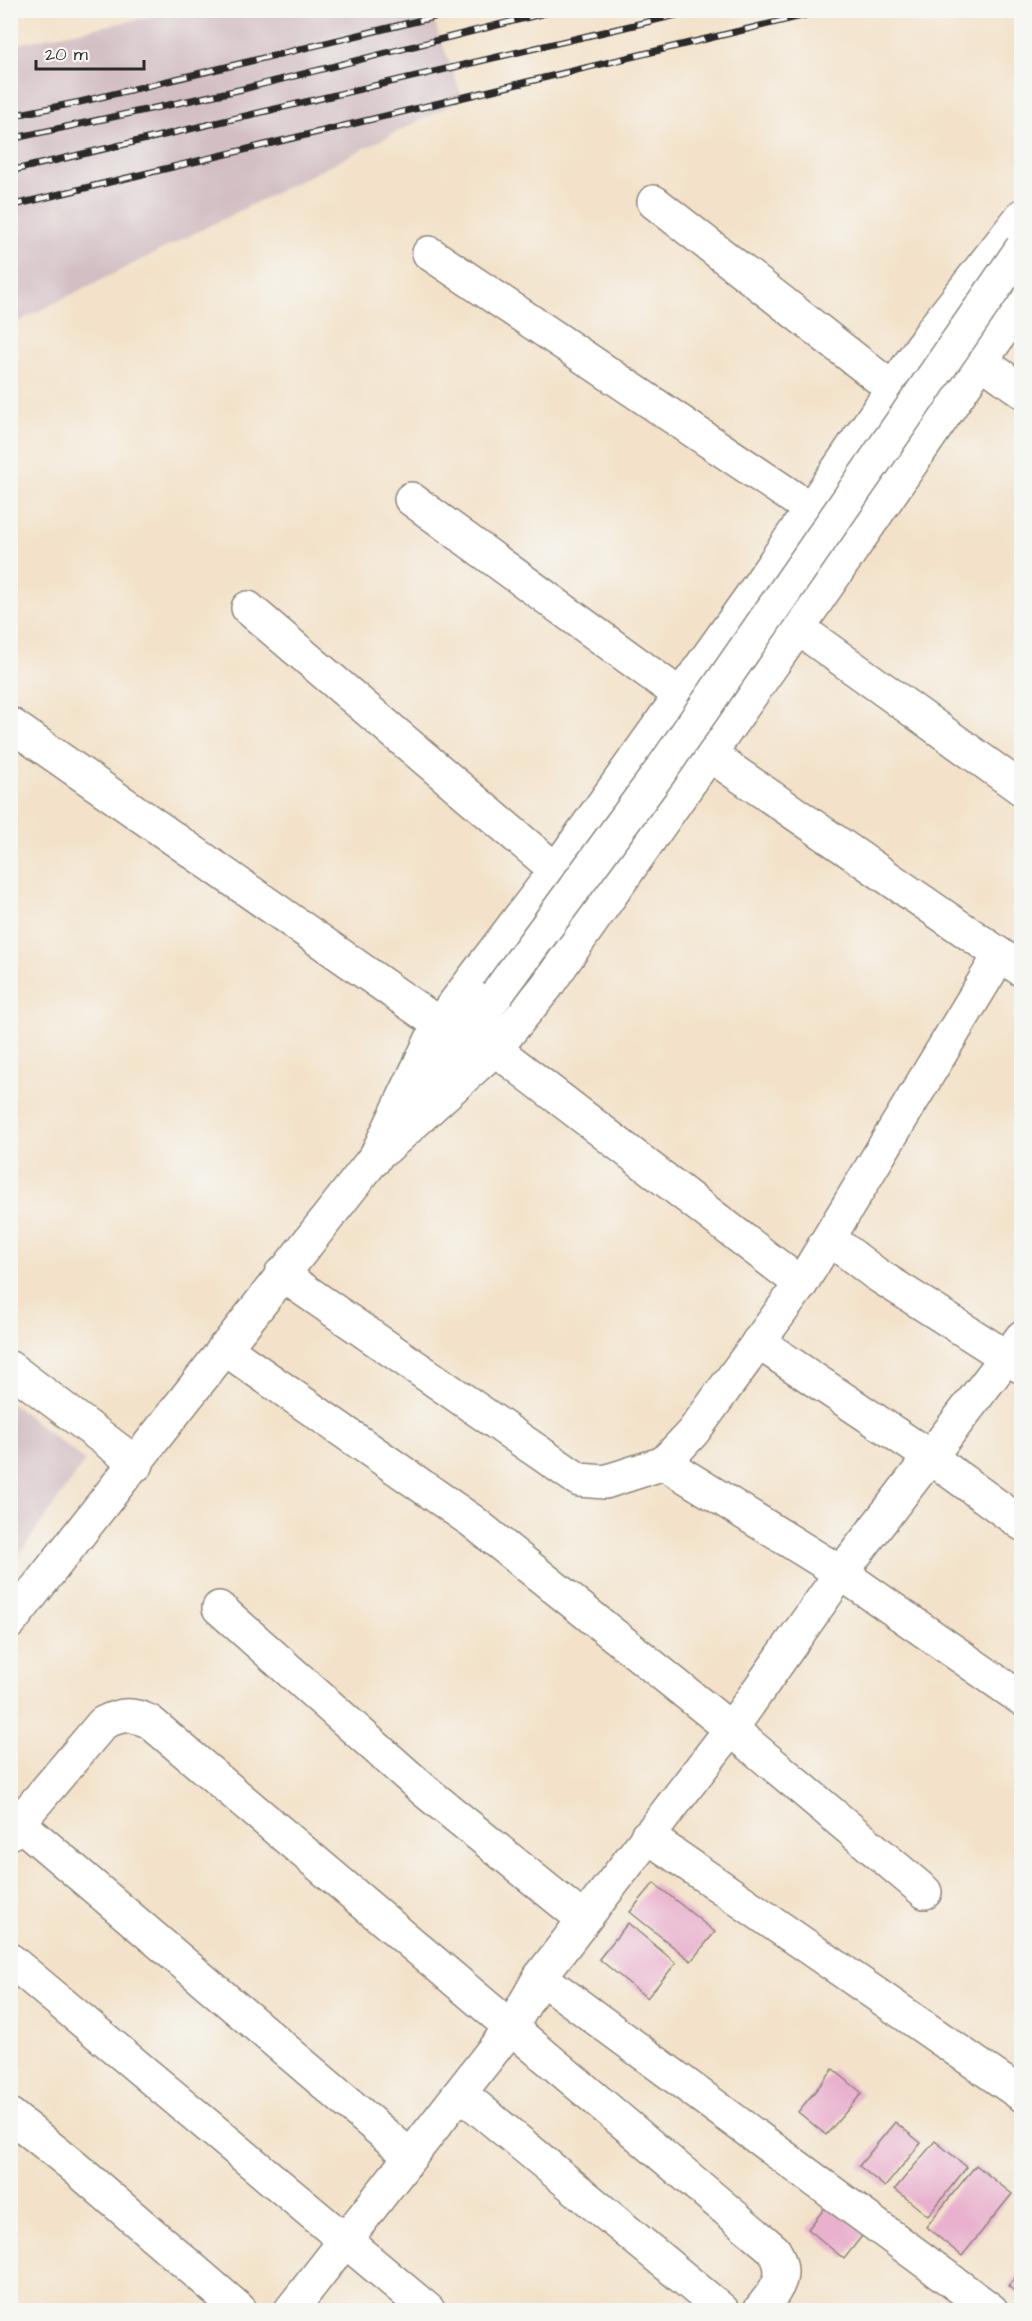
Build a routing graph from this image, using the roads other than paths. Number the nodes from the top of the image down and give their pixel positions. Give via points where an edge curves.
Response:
1 (654, 202) dead end
2 (1022, 216) edge
3 (1022, 248) edge
4 (429, 253) dead end
5 (1022, 302) edge
6 (936, 327) junction
7 (983, 362) junction
8 (893, 389) junction
9 (1022, 391) edge
10 (411, 499) dead end
11 (810, 509) junction
12 (752, 595) junction
13 (248, 608) dead end
14 (798, 628) junction
15 (670, 708) junction
16 (10, 724) edge
17 (710, 755) junction
18 (1022, 789) edge
19 (556, 870) junction
20 (1011, 962) edge
21 (439, 1024) junction
22 (495, 1049) junction
23 (374, 1160) junction
24 (830, 1239) junction
25 (281, 1274) junction
26 (801, 1284) junction
27 (758, 1342) junction
28 (224, 1348) junction
29 (1016, 1353) edge
30 (10, 1368) edge
31 (930, 1457) junction
32 (664, 1463) junction
33 (137, 1464) junction
34 (1022, 1524) edge
35 (841, 1573) junction
36 (219, 1608) dead end
37 (10, 1622) edge
38 (1022, 1699) edge
39 (731, 1729) junction
40 (15, 1828) edge
41 (647, 1836) junction
42 (925, 1892) dead end
43 (583, 1919) junction
44 (10, 1960) edge
45 (540, 1977) junction
46 (512, 2026) junction
47 (460, 2093) junction
48 (1022, 2095) edge
49 (10, 2115) edge
50 (411, 2156) junction
51 (344, 2241) junction
52 (240, 2310) edge
53 (291, 2310) edge
54 (428, 2310) edge
55 (722, 2310) edge
56 (759, 2310) edge
57 (991, 2310) edge

1 - 8 street
2 - 6 street
3 - 23 street, bridge via 662,769
4 - 11 street
5 - 7 street
6 - 7 street
6 - 8 street
7 - 9 street
7 - 14 street
8 - 11 street
10 - 15 street
11 - 12 street
12 - 14 street
12 - 15 street
13 - 19 street
14 - 17 street
14 - 18 street
15 - 17 street
15 - 19 street
16 - 21 street
17 - 20 street
17 - 22 street via 546,987
19 - 21 street
20 - 24 street
21 - 23 street
22 - 23 street
22 - 26 street
23 - 25 street
24 - 26 street
24 - 29 street via 876,1274
25 - 28 street
25 - 32 street via 579,1480 604,1482
26 - 27 street
27 - 31 street
27 - 32 street via 693,1432
28 - 33 street
28 - 39 street via 471,1521
29 - 31 street
30 - 33 street
31 - 34 street
31 - 35 street
32 - 35 street
33 - 37 street
35 - 38 street
35 - 39 street
36 - 43 street via 425,1791
39 - 41 street
39 - 42 street
40 - 46 street via 103,1723 133,1714 150,1722
40 - 50 street
41 - 43 street
41 - 48 street
43 - 45 street
44 - 51 street
45 - 46 street
45 - 57 street
46 - 47 street
46 - 56 street via 774,2250 782,2263 782,2275
47 - 50 street
47 - 55 street
49 - 52 street
50 - 51 street
51 - 53 street
51 - 54 street

